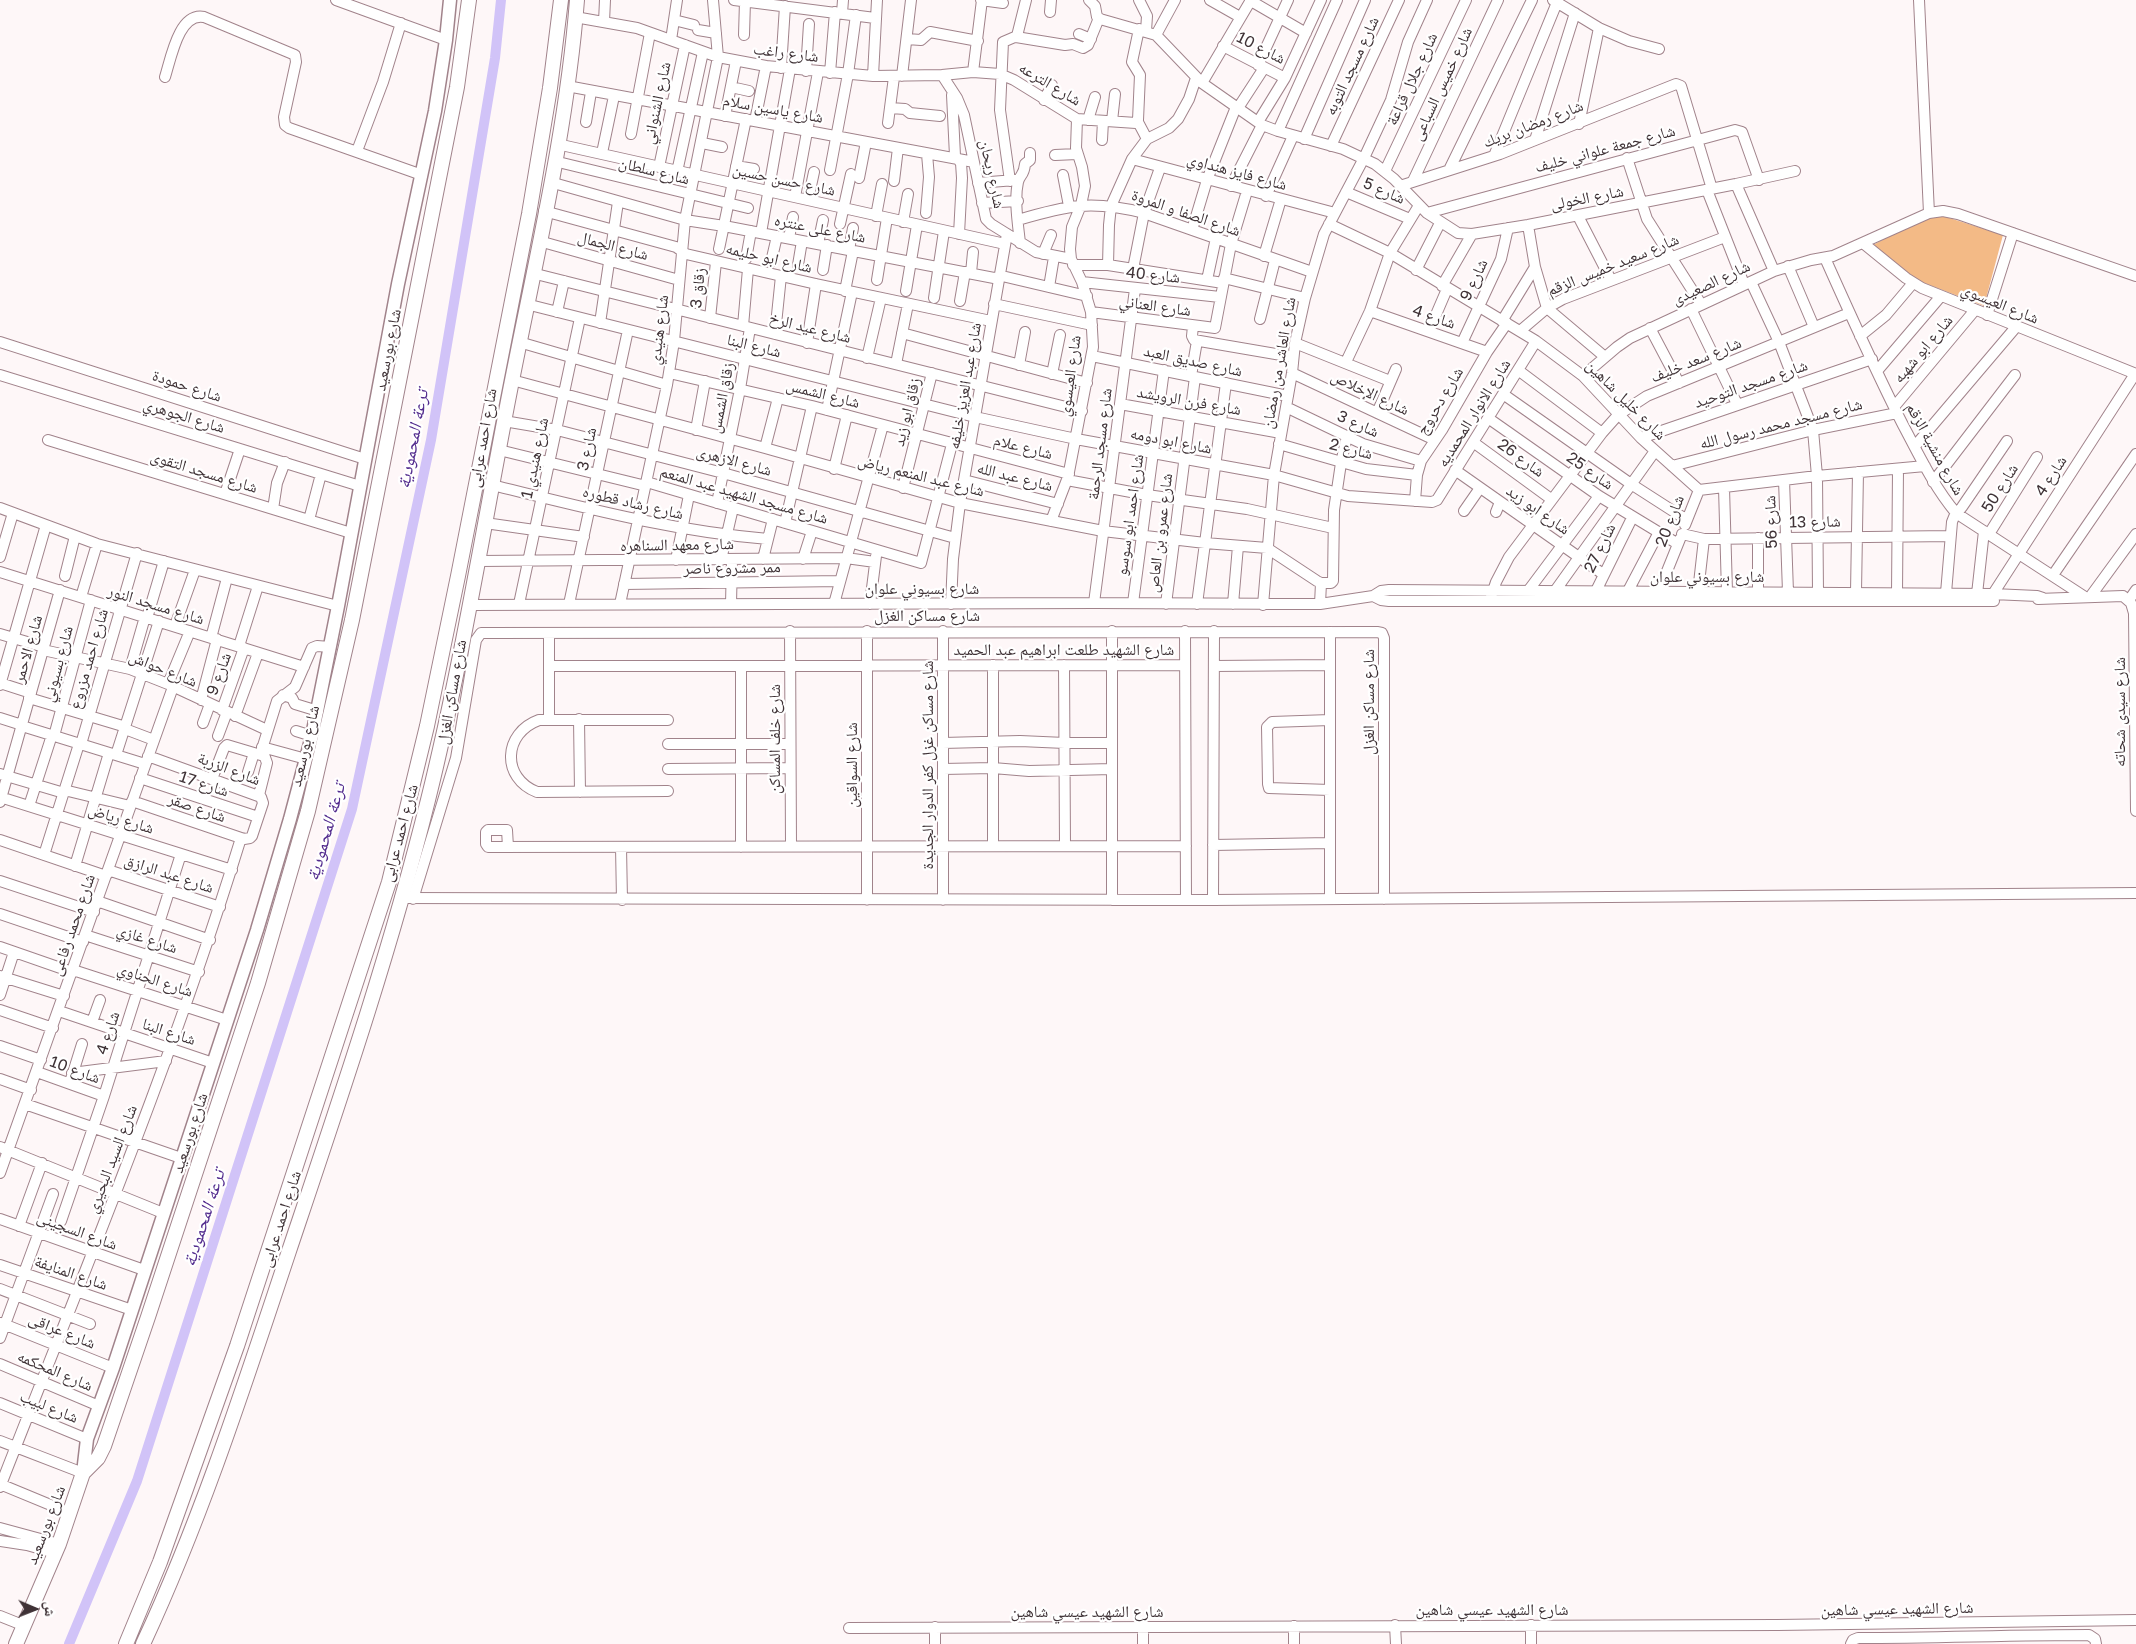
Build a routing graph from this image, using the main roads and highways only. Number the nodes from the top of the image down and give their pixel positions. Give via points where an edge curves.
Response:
1 (469, 0) edge
2 (561, 0) edge
3 (576, 0) edge
4 (16, 1644) edge
5 (126, 1644) edge
6 (142, 1644) edge

1 - 4 main road, شارع بورسعيد via 458,87 350,629 308,811 264,964 104,1446 98,1458 83,1473 57,1549
2 - 5 main road, شارع احمد عرابى via 529,214 425,735 389,882 238,1346 160,1562
3 - 6 main road, شارع احمد عرابى via 557,144 479,561 407,898 243,1390 186,1546

